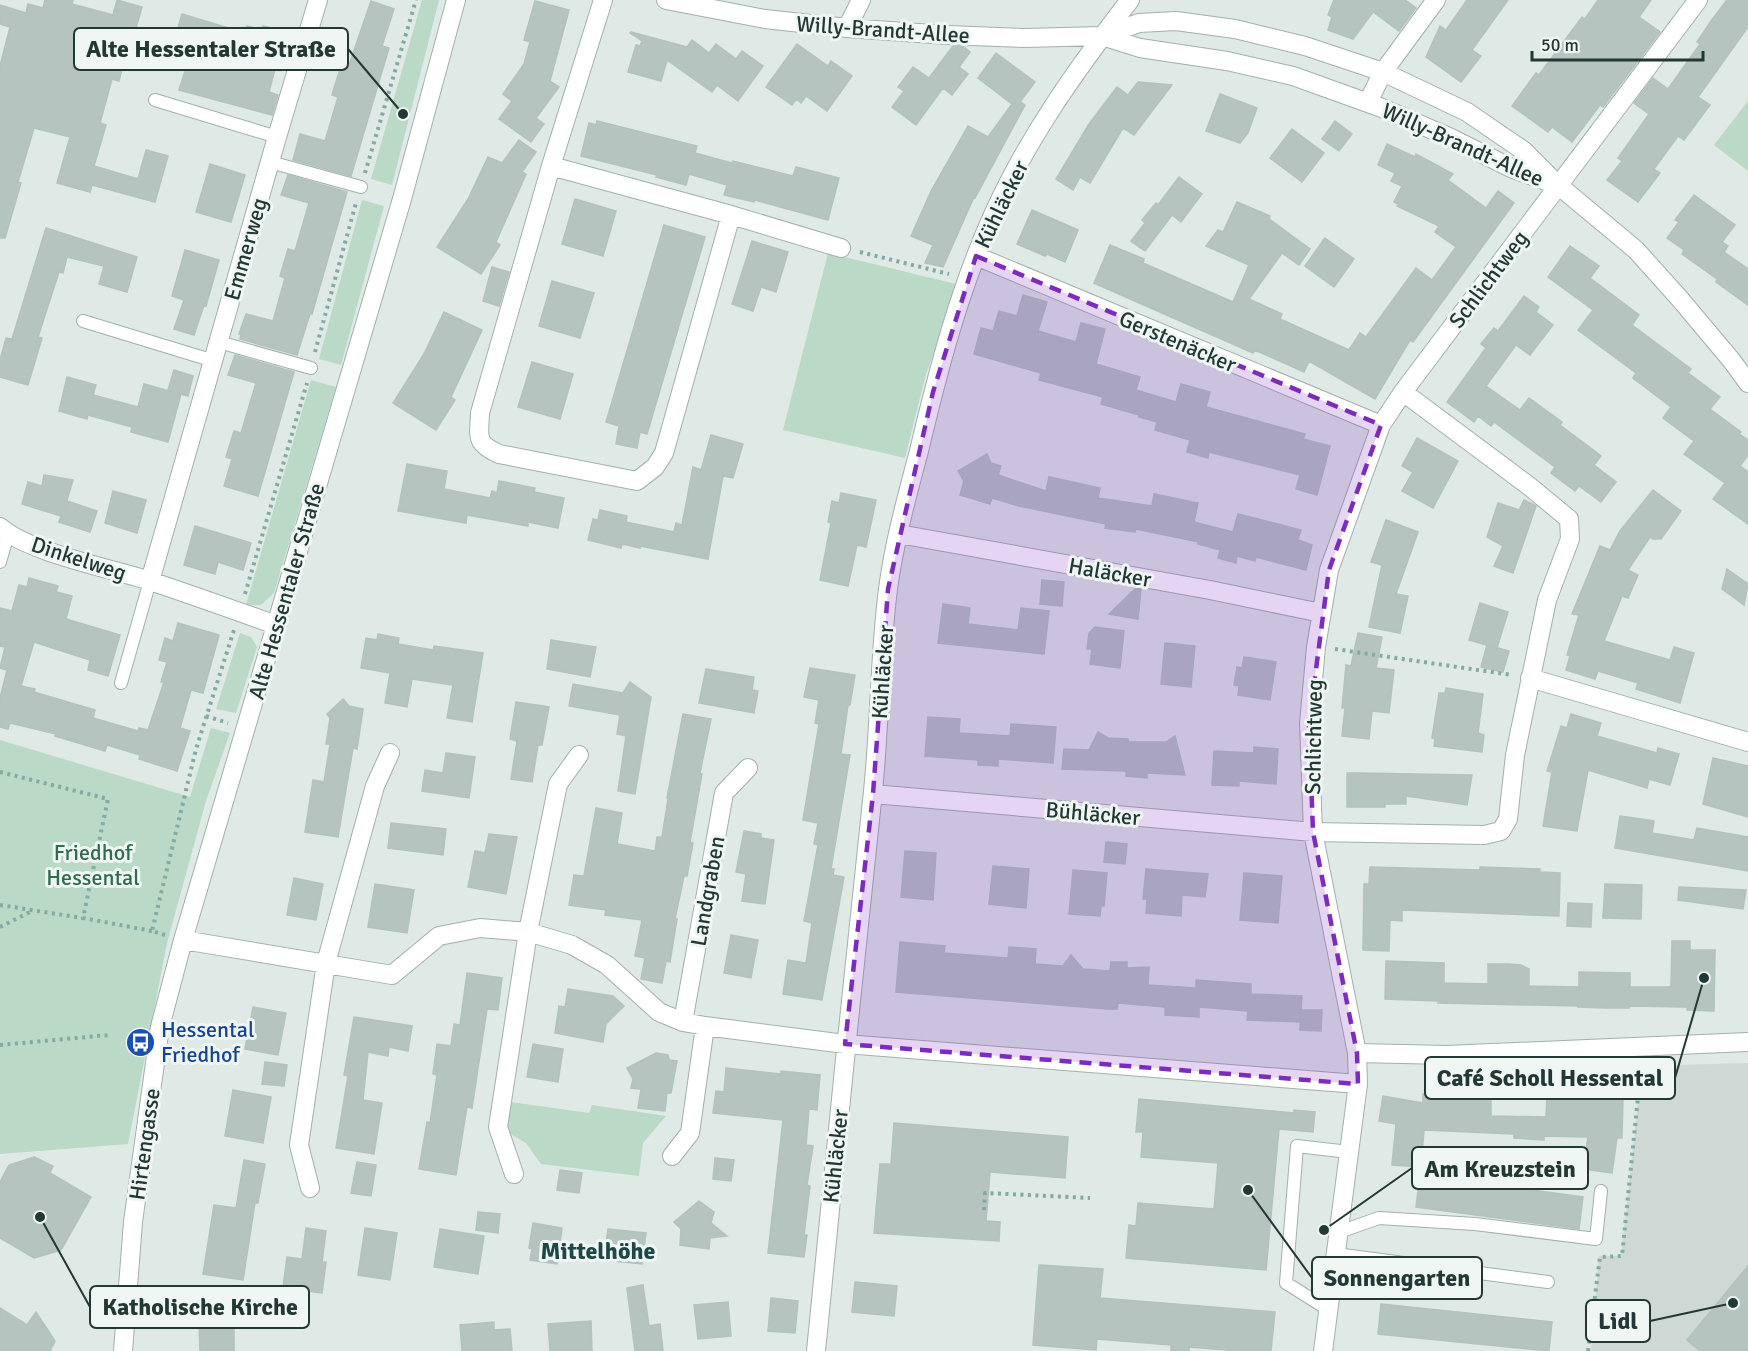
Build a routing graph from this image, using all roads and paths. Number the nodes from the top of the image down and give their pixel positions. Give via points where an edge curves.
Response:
1 (318, 0) edge
2 (416, 0) edge
3 (456, 0) edge
4 (603, 0) edge
5 (666, 0) edge
6 (861, 0) edge
7 (1130, 0) edge
8 (1436, 0) edge
9 (1698, 0) edge
10 (847, 28) junction
11 (1102, 36) junction
12 (1383, 72) junction
13 (154, 100) dead end
14 (1368, 102) junction
15 (277, 137) junction
16 (270, 162) junction
17 (550, 166) junction
18 (1558, 185) junction
19 (361, 187) junction
20 (731, 215) junction
21 (841, 248) joint
22 (976, 256) junction
23 (967, 279) junction
24 (82, 321) dead end
25 (219, 342) junction
26 (214, 361) junction
27 (311, 368) junction
28 (1748, 383) edge
29 (1403, 392) junction
30 (1381, 425) junction
31 (4, 530) edge
32 (899, 534) junction
33 (0, 562) edge
34 (150, 581) junction
35 (239, 612) junction
36 (1320, 614) junction
37 (276, 625) junction
38 (1316, 647) junction
39 (1530, 678) junction
40 (121, 683) dead end
41 (1748, 742) edge
42 (390, 753) dead end
43 (579, 755) dead end
44 (748, 768) dead end
45 (0, 772) edge
46 (873, 794) junction
47 (1313, 832) junction
48 (0, 905) edge
49 (33, 911) junction
50 (82, 918) junction
51 (0, 927) edge
52 (152, 931) junction
53 (528, 932) junction
54 (183, 940) junction
55 (326, 963) junction
56 (683, 1022) junction
57 (705, 1026) junction
58 (109, 1035) dead end
59 (1748, 1042) edge
60 (845, 1044) junction
61 (0, 1045) edge
62 (1643, 1046) junction
63 (1358, 1053) junction
64 (1358, 1084) junction
65 (1349, 1152) junction
66 (672, 1156) dead end
67 (514, 1174) dead end
68 (310, 1188) dead end
69 (1600, 1191) dead end
70 (1090, 1198) dead end
71 (984, 1209) dead end
72 (1339, 1232) junction
73 (1336, 1254) junction
74 (1548, 1282) dead end
75 (1329, 1310) junction
76 (123, 1351) edge
77 (816, 1351) edge
78 (1323, 1351) edge
79 (1588, 1351) edge

1 - 15 street, Emmerweg
2 - 19 path
3 - 37 street, Alte Hessentaler Straße via 402,199
4 - 17 street
5 - 10 street, Willy-Brandt-Allee via 765,19
6 - 10 street
7 - 11 street, Kühläcker
8 - 12 street
9 - 18 street, Schlichtweg
10 - 11 street, Willy-Brandt-Allee via 1025,38
11 - 12 street, Willy-Brandt-Allee via 1139,23 1176,21 1235,29 1305,46
11 - 14 street, Willy-Brandt-Allee via 1140,48 1293,76
11 - 22 street, Kühläcker via 1048,114 1018,166
12 - 14 street, Willy-Brandt-Allee
12 - 18 street, Willy-Brandt-Allee via 1467,112 1524,151
13 - 15 lane
14 - 18 street, Willy-Brandt-Allee
15 - 16 street, Emmerweg
16 - 19 lane
16 - 25 street, Emmerweg
17 - 20 street
17 - 20 street via 480,413 479,437 485,447 499,454 638,481 655,467 664,453
18 - 28 street, Willy-Brandt-Allee via 1636,250
18 - 29 street, Schlichtweg
19 - 27 path
20 - 21 street
21 - 23 path
22 - 23 street, Kühläcker
22 - 30 street, Gerstenäcker
23 - 32 street, Kühläcker via 933,392
24 - 26 lane
25 - 26 street, Emmerweg
25 - 27 lane
26 - 34 street, Emmerweg
27 - 35 path
29 - 30 street, Schlichtweg
29 - 39 street via 1569,519 1570,539 1547,600
30 - 36 street, Schlichtweg via 1329,570
31 - 33 lane, Dinkelweg
31 - 34 street, Dinkelweg via 50,552
32 - 36 street, Haläcker via 1210,590
32 - 46 street, Kühläcker via 888,589
34 - 35 street, Dinkelweg
34 - 40 lane, Dinkelweg
35 - 37 street, Dinkelweg
35 - 52 path via 195,749
36 - 38 street, Schlichtweg
37 - 54 street, Alte Hessentaler Straße
38 - 39 path
38 - 47 street, Schlichtweg via 1309,723
39 - 41 street
39 - 47 street, Bühläcker via 1508,819 1501,831 1484,835
42 - 55 street via 375,786
43 - 53 street via 558,784
44 - 56 street, Landgraben via 724,793
45 - 50 path via 108,799
46 - 47 street, Bühläcker
46 - 60 street, Kühläcker
47 - 63 street, Schlichtweg
48 - 49 path
49 - 50 path
49 - 51 path
50 - 52 path
52 - 54 path
53 - 55 street via 480,928 440,936 392,975
53 - 56 street via 573,945 607,965 659,1012
53 - 67 street via 498,1127
54 - 55 street
54 - 76 street, Hirtengasse via 160,1027 133,1222
55 - 68 street via 299,1145
56 - 57 street
57 - 60 street
57 - 66 street via 690,1133
58 - 61 path
59 - 62 street
60 - 64 street
60 - 77 street, Kühläcker
62 - 63 street via 1447,1054
62 - 79 path via 1622,1256 1600,1257
63 - 64 street, Schlichtweg
64 - 65 street, Schlichtweg
65 - 72 street, Schlichtweg
65 - 75 lane via 1297,1146 1286,1283
69 - 72 lane via 1596,1239 1475,1224 1379,1218
70 - 71 path via 985,1193
72 - 73 street, Schlichtweg
73 - 74 lane
73 - 75 street, Schlichtweg
75 - 78 street, Schlichtweg

